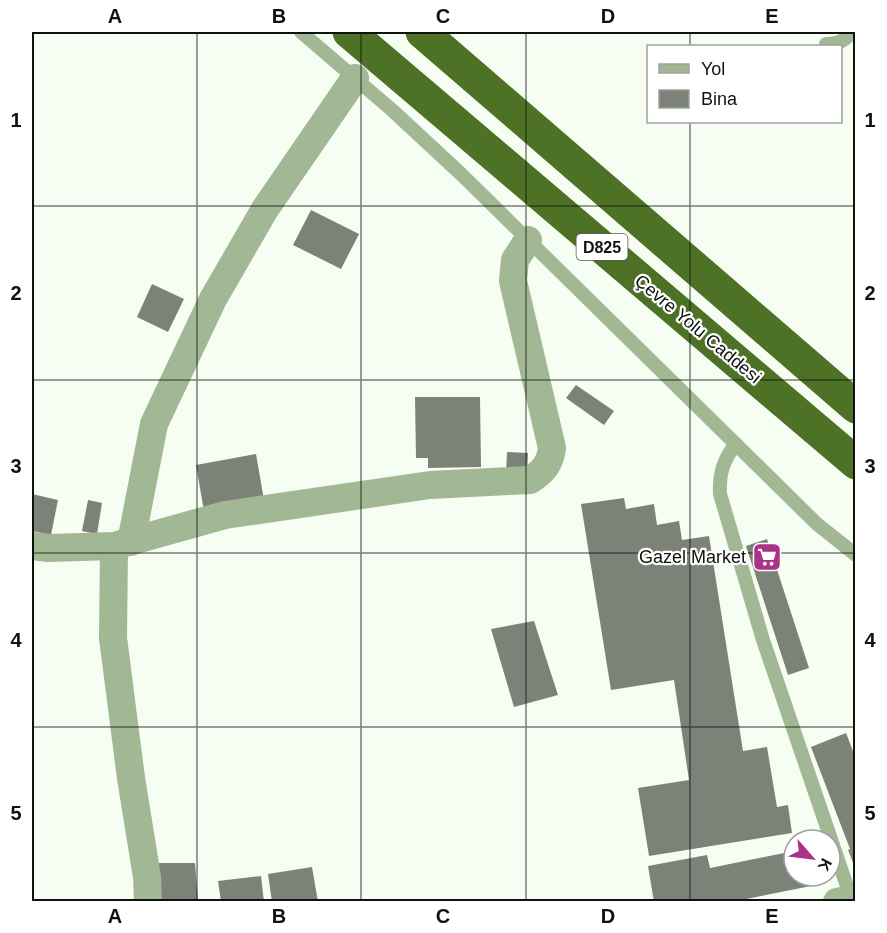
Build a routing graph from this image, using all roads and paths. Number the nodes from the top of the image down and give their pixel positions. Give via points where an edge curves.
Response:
1 (301, 32) edge
2 (350, 32) edge
3 (422, 32) edge
4 (851, 32) edge
5 (826, 44) dead end
6 (355, 78) junction
7 (528, 240) junction
8 (855, 406) edge
9 (736, 444) junction
10 (855, 463) edge
11 (123, 544) junction
12 (32, 546) edge
13 (855, 555) edge
14 (848, 899) edge
15 (148, 902) edge

1 - 6 lane
2 - 10 highway, Çevre Yolu Caddesi / D825
3 - 8 highway, D825
4 - 5 lane via 844,40
6 - 7 lane
6 - 11 street via 265,209 213,299 154,424
7 - 9 lane
7 - 11 street via 515,260 513,281 552,448 547,466 539,474 530,480 430,485 225,515
9 - 13 lane via 817,524
9 - 14 lane via 722,468 720,494
11 - 12 street
11 - 15 street via 113,638

